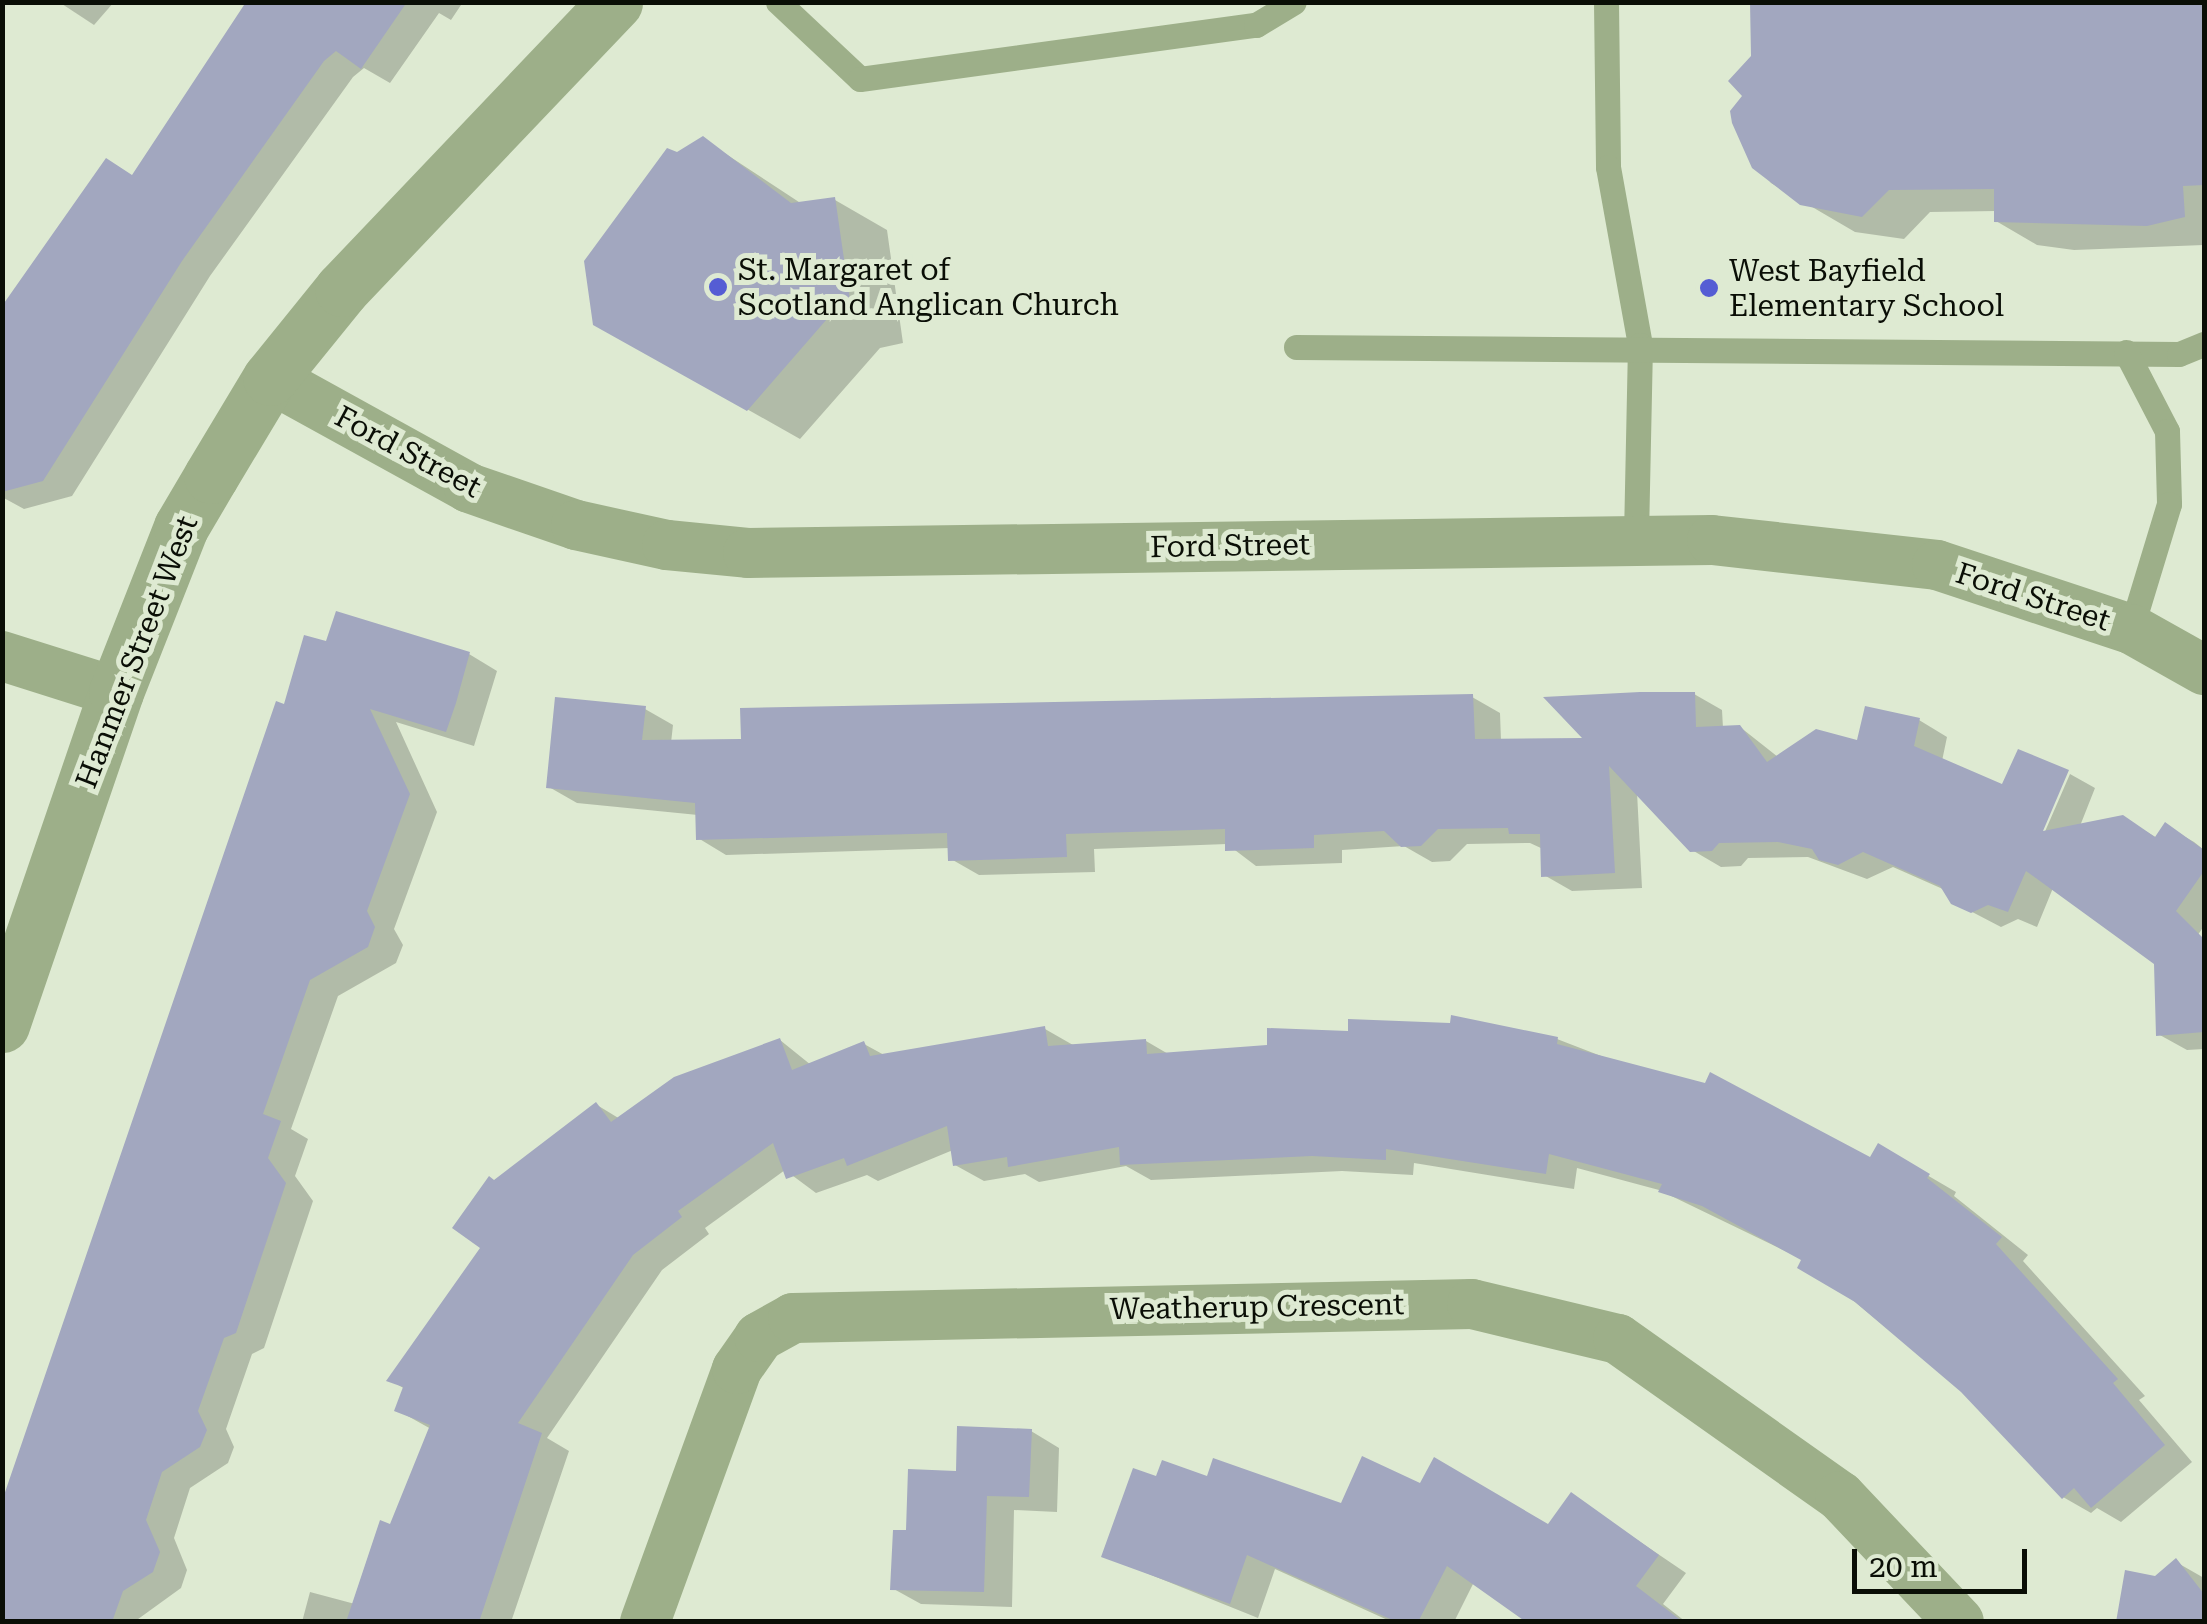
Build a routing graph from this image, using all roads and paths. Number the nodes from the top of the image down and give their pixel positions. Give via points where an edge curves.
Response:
1 (615, 2) edge
2 (778, 2) edge
3 (1294, 2) edge
4 (1606, 2) edge
5 (2204, 344) edge
6 (1640, 345) junction
7 (1296, 347) dead end
8 (2126, 352) junction
9 (270, 378) junction
10 (1636, 542) junction
11 (2131, 630) junction
12 (2, 656) edge
13 (2204, 670) edge
14 (116, 692) junction
15 (2, 1026) edge
16 (645, 1622) edge
17 (1959, 1622) edge

1 - 9 street, Hanmer Street West via 342,289
2 - 3 lane via 860,79 1256,25
4 - 6 lane via 1608,167
5 - 8 lane via 2179,354
6 - 7 lane
6 - 8 lane
6 - 10 lane
8 - 11 lane via 2167,431 2170,504
9 - 10 street, Ford Street via 469,488 576,525 668,544 748,553
9 - 14 street, Hanmer Street West via 181,527
10 - 11 street, Ford Street via 1712,540 1937,565
11 - 13 street, Ford Street
12 - 14 street
14 - 15 street, Hanmer Street West
16 - 17 street, Weatherup Crescent via 737,1369 759,1337 793,1318 1472,1304 1618,1338 1840,1496

